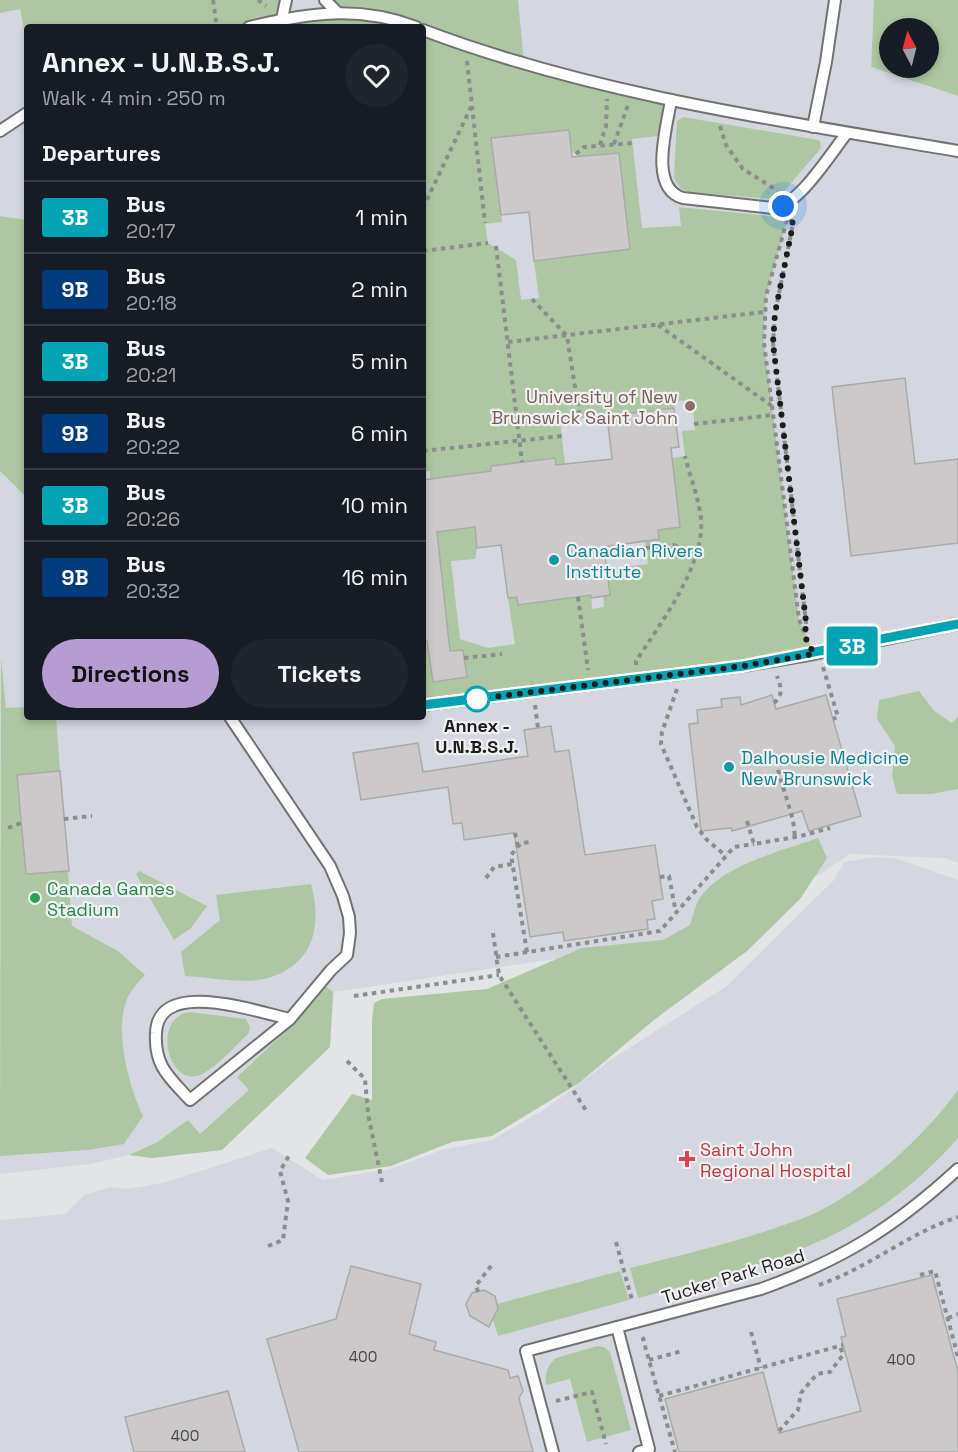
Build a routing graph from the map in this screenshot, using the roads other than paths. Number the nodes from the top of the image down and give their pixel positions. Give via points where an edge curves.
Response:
1 (286, 0) edge
2 (325, 0) edge
3 (835, 0) edge
4 (338, 12) junction
5 (282, 19) junction
6 (261, 24) edge
7 (406, 24) edge
8 (426, 31) edge
9 (671, 100) junction
10 (24, 115) edge
11 (813, 127) junction
12 (0, 131) edge
13 (847, 133) junction
14 (958, 152) edge
15 (958, 624) edge
16 (426, 705) edge
17 (232, 720) edge
18 (290, 1019) junction
19 (958, 1169) edge
20 (617, 1327) junction
21 (646, 1451) edge
22 (553, 1452) edge

1 - 5 lane
2 - 4 lane
3 - 11 lane
4 - 5 lane
4 - 7 lane via 371,14
5 - 6 lane
8 - 9 lane via 465,46
9 - 11 lane
9 - 13 lane via 662,174 674,195 772,208 786,204 796,198
10 - 12 lane
11 - 13 lane
13 - 14 lane
15 - 16 lane via 814,654 683,674
17 - 18 lane via 325,859 349,917 346,955
18 - 18 lane via 190,1100 163,1070 157,1057 156,1024 164,1011 176,1003 207,1001
19 - 20 lane, Tucker Park Road via 892,1226 830,1262 761,1288
20 - 21 lane
20 - 22 lane, Tucker Park Road via 526,1351

